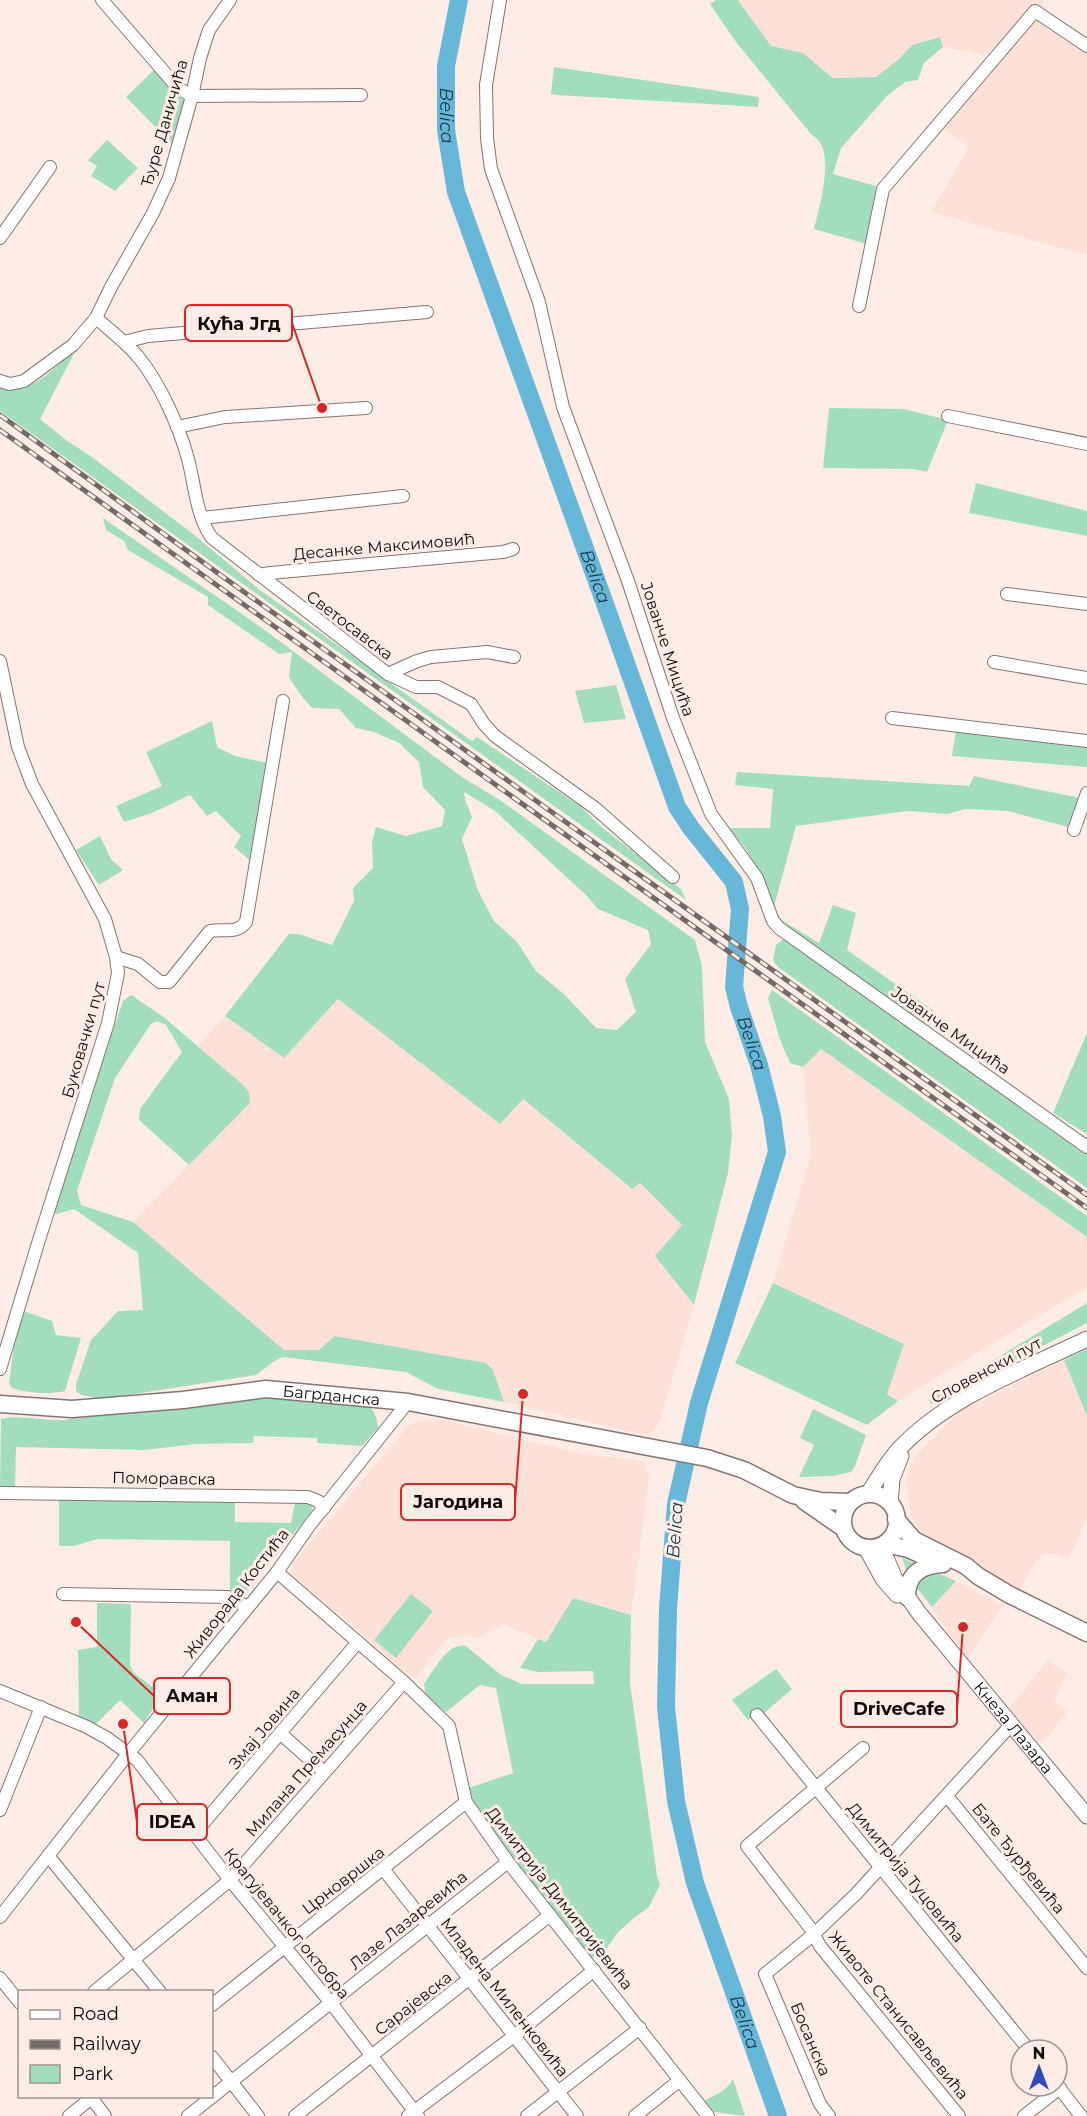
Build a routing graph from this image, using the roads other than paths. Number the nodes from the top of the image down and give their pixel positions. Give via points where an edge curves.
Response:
1 (102, 0) edge
2 (230, 0) edge
3 (500, 0) edge
4 (1087, 46) edge
5 (362, 94) dead end
6 (192, 96) junction
7 (50, 167) dead end
8 (0, 238) edge
9 (859, 306) dead end
10 (427, 312) dead end
11 (96, 318) junction
12 (124, 342) junction
13 (0, 381) edge
14 (366, 408) dead end
15 (948, 416) dead end
16 (177, 427) junction
17 (1087, 444) edge
18 (404, 496) dead end
19 (202, 518) junction
20 (513, 549) dead end
21 (259, 576) junction
22 (1007, 594) dead end
23 (1087, 604) edge
24 (514, 657) dead end
25 (0, 661) edge
26 (994, 662) dead end
27 (388, 674) junction
28 (1087, 678) edge
29 (283, 700) dead end
30 (892, 718) dead end
31 (1087, 741) edge
32 (1087, 793) edge
33 (1074, 830) dead end
34 (673, 877) dead end
35 (116, 957) junction
36 (1087, 1147) edge
37 (1087, 1339) edge
38 (0, 1369) edge
39 (408, 1402) junction
40 (0, 1404) edge
41 (907, 1443) junction
42 (0, 1493) edge
43 (868, 1494) junction
44 (793, 1495) junction
45 (850, 1502) junction
46 (324, 1508) junction
47 (893, 1511) junction
48 (843, 1528) junction
49 (877, 1546) junction
50 (943, 1564) junction
51 (277, 1572) junction
52 (978, 1576) junction
53 (63, 1594) dead end
54 (907, 1597) junction
55 (248, 1607) junction
56 (918, 1613) junction
57 (1087, 1633) edge
58 (358, 1642) junction
59 (404, 1682) junction
60 (0, 1691) edge
61 (41, 1707) junction
62 (757, 1715) dead end
63 (1011, 1725) junction
64 (281, 1734) junction
65 (863, 1748) dead end
66 (128, 1754) junction
67 (324, 1772) junction
68 (816, 1787) junction
69 (947, 1796) junction
70 (466, 1802) junction
71 (0, 1810) edge
72 (1087, 1816) edge
73 (194, 1834) junction
74 (49, 1857) junction
75 (507, 1862) junction
76 (882, 1867) junction
77 (384, 1870) junction
78 (230, 1880) junction
79 (550, 1915) junction
80 (0, 1917) edge
81 (428, 1924) junction
82 (814, 1934) junction
83 (286, 1947) junction
84 (134, 1959) junction
85 (1087, 1968) edge
86 (594, 1970) junction
87 (0, 1978) edge
88 (470, 1980) junction
89 (96, 1990) edge
90 (157, 1990) edge
91 (18, 2000) edge
92 (331, 2003) junction
93 (213, 2004) edge
94 (640, 2028) junction
95 (513, 2036) junction
96 (1019, 2038) edge
97 (373, 2056) junction
98 (213, 2058) edge
99 (680, 2080) junction
100 (231, 2082) junction
101 (558, 2092) junction
102 (213, 2096) edge
103 (91, 2098) edge
104 (93, 2098) edge
105 (211, 2098) edge
106 (1045, 2098) edge
107 (1068, 2098) edge
108 (413, 2114) edge
109 (69, 2116) edge
110 (105, 2116) edge
111 (188, 2116) edge
112 (258, 2116) edge
113 (295, 2116) edge
114 (527, 2116) edge
115 (577, 2116) edge
116 (635, 2116) edge
117 (708, 2116) edge
118 (830, 2116) edge
119 (959, 2116) edge
120 (1024, 2116) edge
121 (1081, 2116) edge

1 - 6 street via 178,88
2 - 6 street, Ђуре Даничића via 209,30
3 - 36 street, Јованче Мицића via 486,85 491,169 539,302 564,407 628,581 672,718 711,814 757,878 779,928
4 - 9 street via 1035,11 883,189
5 - 6 street
6 - 11 street, Ђуре Даничића via 169,178
7 - 8 street
10 - 12 street via 148,336
11 - 12 street, Светосавска
11 - 13 street, Ђуре Даничића via 73,345 24,381
12 - 16 street, Светосавска via 154,380
14 - 16 street via 225,417
15 - 17 street
16 - 19 street, Светосавска
18 - 19 street
19 - 21 street, Светосавска via 212,538
20 - 21 street, Десанке Максимовић
21 - 27 street, Светосавска
22 - 23 street
24 - 27 street via 487,652 432,657
25 - 35 street, Буковачки пут via 18,747 32,784 105,919
26 - 28 street
27 - 34 street, Светосавска via 416,687 438,687 471,704 495,736 595,808
29 - 35 street via 246,922 235,931 210,931 169,982 160,982 138,964
30 - 31 street
32 - 33 street
35 - 38 street, Буковачки пут via 118,974 108,1023
37 - 41 street, Словенски пут via 951,1406
39 - 40 main road, Багрданска via 266,1389 72,1409
39 - 44 main road, Багрданска via 707,1458 744,1470
39 - 46 street, Живорада Костића
41 - 43 street, Словенски пут
41 - 47 street via 892,1479
42 - 46 street, Поморавска via 308,1497
43 - 45 main road
43 - 47 main road via 879,1496
44 - 45 main road via 821,1502
44 - 48 main road
45 - 48 main road via 843,1516
46 - 51 street, Живорада Костића
47 - 49 main road via 895,1531
47 - 52 main road via 914,1540
48 - 49 main road via 852,1541
49 - 50 main road via 908,1549
49 - 54 street, Кнеза Лазара
49 - 56 street, Кнеза Лазара via 883,1579
50 - 52 main road
50 - 54 main road via 916,1572
51 - 55 street, Живорада Костића
51 - 58 street, Димитрија Димитријевића
52 - 57 main road
53 - 55 street via 228,1597
54 - 56 street, Кнеза Лазара
55 - 66 street, Живорада Костића
56 - 63 street, Кнеза Лазара
58 - 59 street, Димитрија Димитријевића
58 - 64 street, Змај Јовина
59 - 67 street, Милана Премасунца
59 - 70 street, Димитрија Димитријевића via 449,1726
60 - 61 street, Крагујевачког октобра
61 - 66 street, Крагујевачког октобра via 108,1738
61 - 71 street
62 - 68 street, Димитрија Туцовића
63 - 69 street
63 - 72 street, Кнеза Лазара
64 - 67 street
64 - 73 street, Змај Јовина
65 - 68 street
66 - 73 street, Крагујевачког октобра via 137,1760
66 - 74 street, Живорада Костића
67 - 78 street, Милана Премасунца
68 - 76 street, Димитрија Туцовића
68 - 82 street, Животе Станисављевића via 747,1846
69 - 76 street
69 - 85 street, Бате Ђурђевића
70 - 75 street, Димитрија Димитријевића
70 - 77 street, Црновршка
73 - 78 street, Крагујевачког октобра
74 - 80 street, Живорада Костића
74 - 84 street
75 - 79 street, Димитрија Димитријевића
75 - 81 street, Лазе Лазаревића
76 - 82 street
76 - 96 street, Димитрија Туцовића
77 - 81 street, Младена Миленковића
77 - 83 street, Црновршка
78 - 83 street, Крагујевачког октобра
78 - 84 street, Милана Премасунца
79 - 86 street, Димитрија Димитријевића
79 - 88 street, Сарајевска
81 - 88 street, Младена Миленковића
81 - 92 street, Лазе Лазаревића
82 - 118 street, Босанска via 765,1974 820,2104
82 - 119 street, Животе Станисављевића
83 - 92 street, Крагујевачког октобра
83 - 93 street, Црновршка
84 - 89 street, Милана Премасунца
84 - 90 street
86 - 94 street, Димитрија Димитријевића
86 - 95 street
87 - 91 street
88 - 95 street, Младена Миленковића
88 - 97 street, Сарајевска
92 - 97 street, Крагујевачког октобра
92 - 100 street, Лазе Лазаревића
94 - 99 street, Димитрија Димитријевића
94 - 101 street
95 - 101 street, Младена Миленковића
95 - 108 street
97 - 108 street, Крагујевачког октобра
97 - 113 street, Сарајевска
98 - 100 street
99 - 116 street
99 - 117 street, Димитрија Димитријевића
100 - 102 street, Лазе Лазаревића
100 - 112 street
101 - 114 street
101 - 115 street, Младена Миленковића
103 - 109 street
104 - 110 street
105 - 111 street, Лазе Лазаревића
106 - 120 street
107 - 121 street

